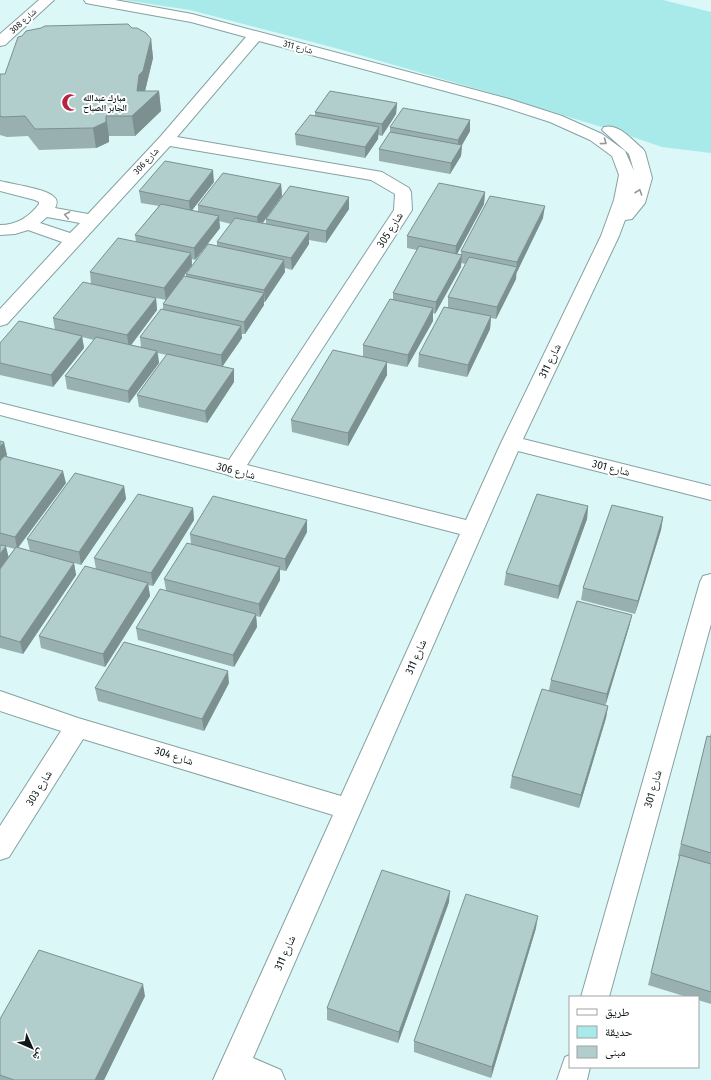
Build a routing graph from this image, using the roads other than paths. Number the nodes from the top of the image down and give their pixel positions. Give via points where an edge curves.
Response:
1 (47, 0) edge
2 (91, 0) edge
3 (256, 35) junction
4 (0, 42) edge
5 (166, 140) junction
6 (0, 186) edge
7 (43, 211) junction
8 (92, 220) junction
9 (29, 225) junction
10 (0, 230) edge
11 (74, 240) junction
12 (0, 320) edge
13 (0, 409) edge
14 (511, 443) junction
15 (233, 470) junction
16 (711, 493) edge
17 (472, 530) junction
18 (711, 582) edge
19 (0, 701) edge
20 (78, 727) junction
21 (349, 808) junction
22 (0, 849) edge
23 (595, 996) edge
24 (575, 1068) edge
25 (231, 1073) edge
26 (270, 1080) edge
27 (572, 1080) edge

1 - 4 street, شارع 308
2 - 3 street, شارع 311 via 192,18
3 - 5 street, شارع 306
3 - 14 street, شارع 311 via 503,102 596,137 619,154 627,175 623,200 610,236
5 - 8 street, شارع 306
5 - 15 street, شارع 305 via 376,176 403,192 403,210
6 - 7 street via 48,200 48,205
8 -> 7 street
7 - 9 street
8 - 11 street, شارع 306
9 - 10 street via 17,230
9 - 11 street
11 - 12 street, شارع 306
13 - 15 street, شارع 306
14 - 16 street, شارع 301
14 - 17 street, شارع 311
15 - 17 street, شارع 306
17 - 21 street, شارع 311
18 - 23 street, شارع 301
19 - 20 street, شارع 304
20 - 21 street, شارع 304
20 - 22 street, شارع 303
21 - 25 street, شارع 311
24 - 27 street
25 - 26 street

